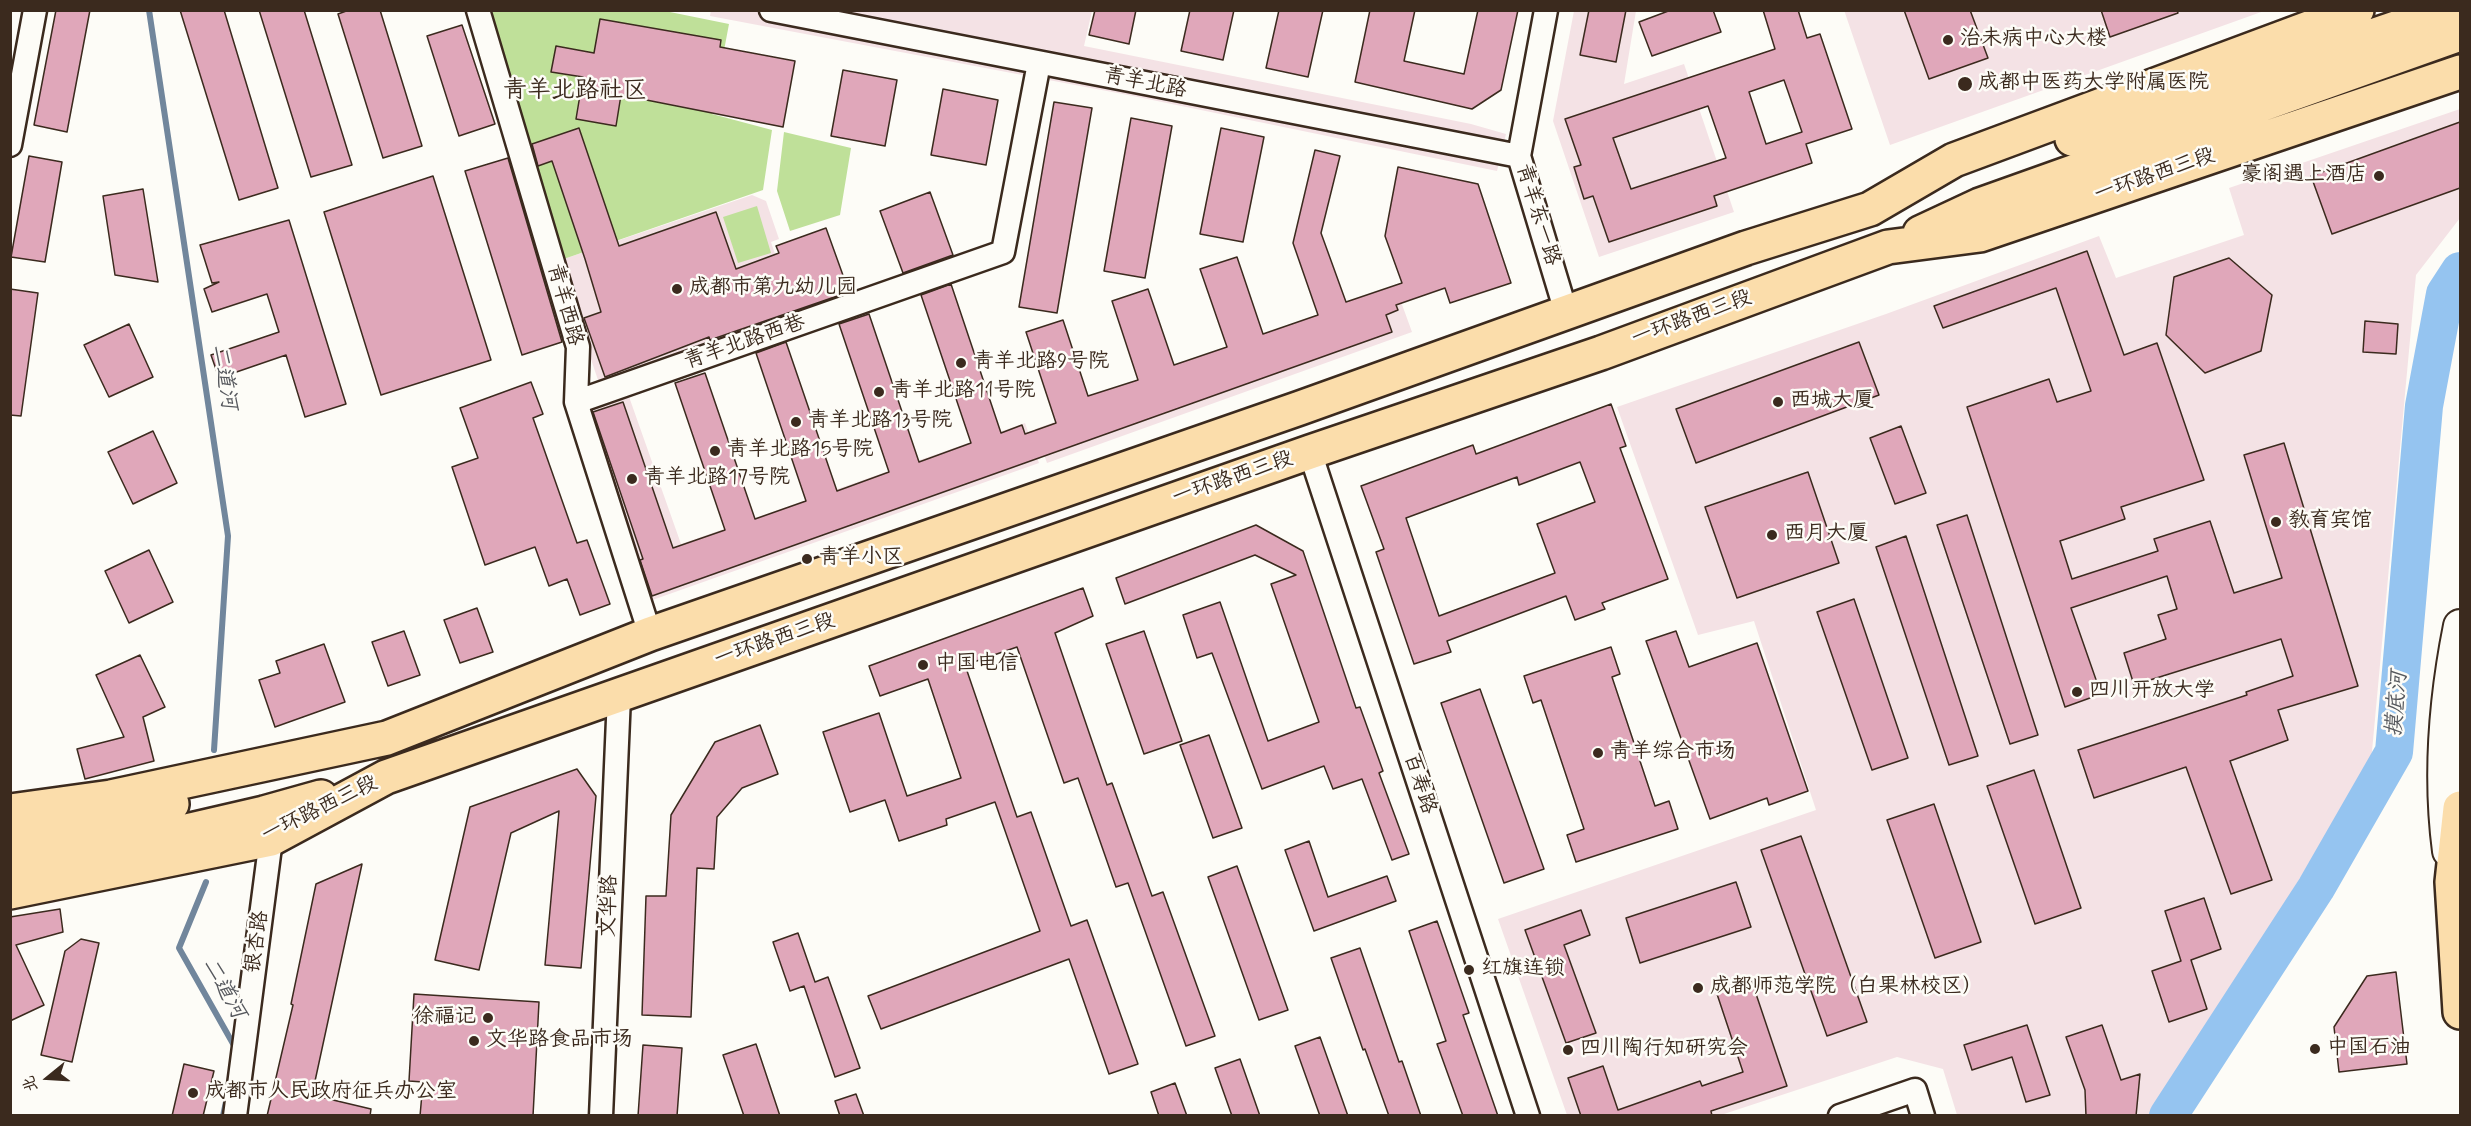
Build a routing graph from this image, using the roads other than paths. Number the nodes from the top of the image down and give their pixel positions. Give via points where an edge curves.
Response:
1 (35, 10) edge
2 (478, 10) edge
3 (771, 10) edge
4 (1546, 10) edge
5 (2357, 10) edge
6 (2448, 10) edge
7 (2460, 34) edge
8 (1039, 63) junction
9 (2460, 72) edge
10 (10, 145) edge
11 (1519, 156) junction
12 (1870, 208) junction
13 (1888, 248) junction
14 (1566, 312) junction
15 (576, 402) junction
16 (1310, 452) junction
17 (2460, 626) edge
18 (650, 634) junction
19 (619, 696) junction
20 (387, 738) junction
21 (386, 777) junction
22 (2460, 808) edge
23 (10, 811) edge
24 (105, 837) junction
25 (271, 840) junction
26 (10, 841) edge
27 (10, 865) edge
28 (2452, 882) junction
29 (10, 892) edge
30 (2460, 1012) edge
31 (235, 1116) edge
32 (601, 1116) edge
33 (1528, 1116) edge
34 (1840, 1116) edge
35 (1923, 1116) edge

1 - 10 street
2 - 15 street, 青羊西路 via 578,347
3 - 8 street, 青羊北路
4 - 11 street, 青羊东一路
5 - 12 main road, 一环路西三段 via 1953,160
6 - 12 main road
7 - 13 main road via 1980,205
8 - 11 street, 青羊北路
8 - 15 street, 青羊北路西巷 via 1003,252
9 - 13 main road, 一环路西三段 via 1980,235
11 - 14 street, 青羊东一路
12 - 14 main road, 一环路西三段
13 - 16 main road, 一环路西三段 via 1601,353
14 - 18 main road, 一环路西三段
15 - 18 street, 青羊西路
16 - 19 main road, 一环路西三段
16 - 33 street, 百寿路
17 - 28 main road via 2446,713 2443,792
18 - 20 main road, 一环路西三段
19 - 21 main road, 一环路西三段
19 - 32 street, 文华路
20 - 23 main road, 一环路西三段 via 111,798
20 - 24 main road
21 - 24 main road via 264,813
21 - 25 main road, 一环路西三段
22 - 28 main road
24 - 26 main road
24 - 27 main road
25 - 29 main road, 一环路西三段
25 - 31 street, 银杏路
28 - 30 main road
34 - 35 street via 1915,1090

